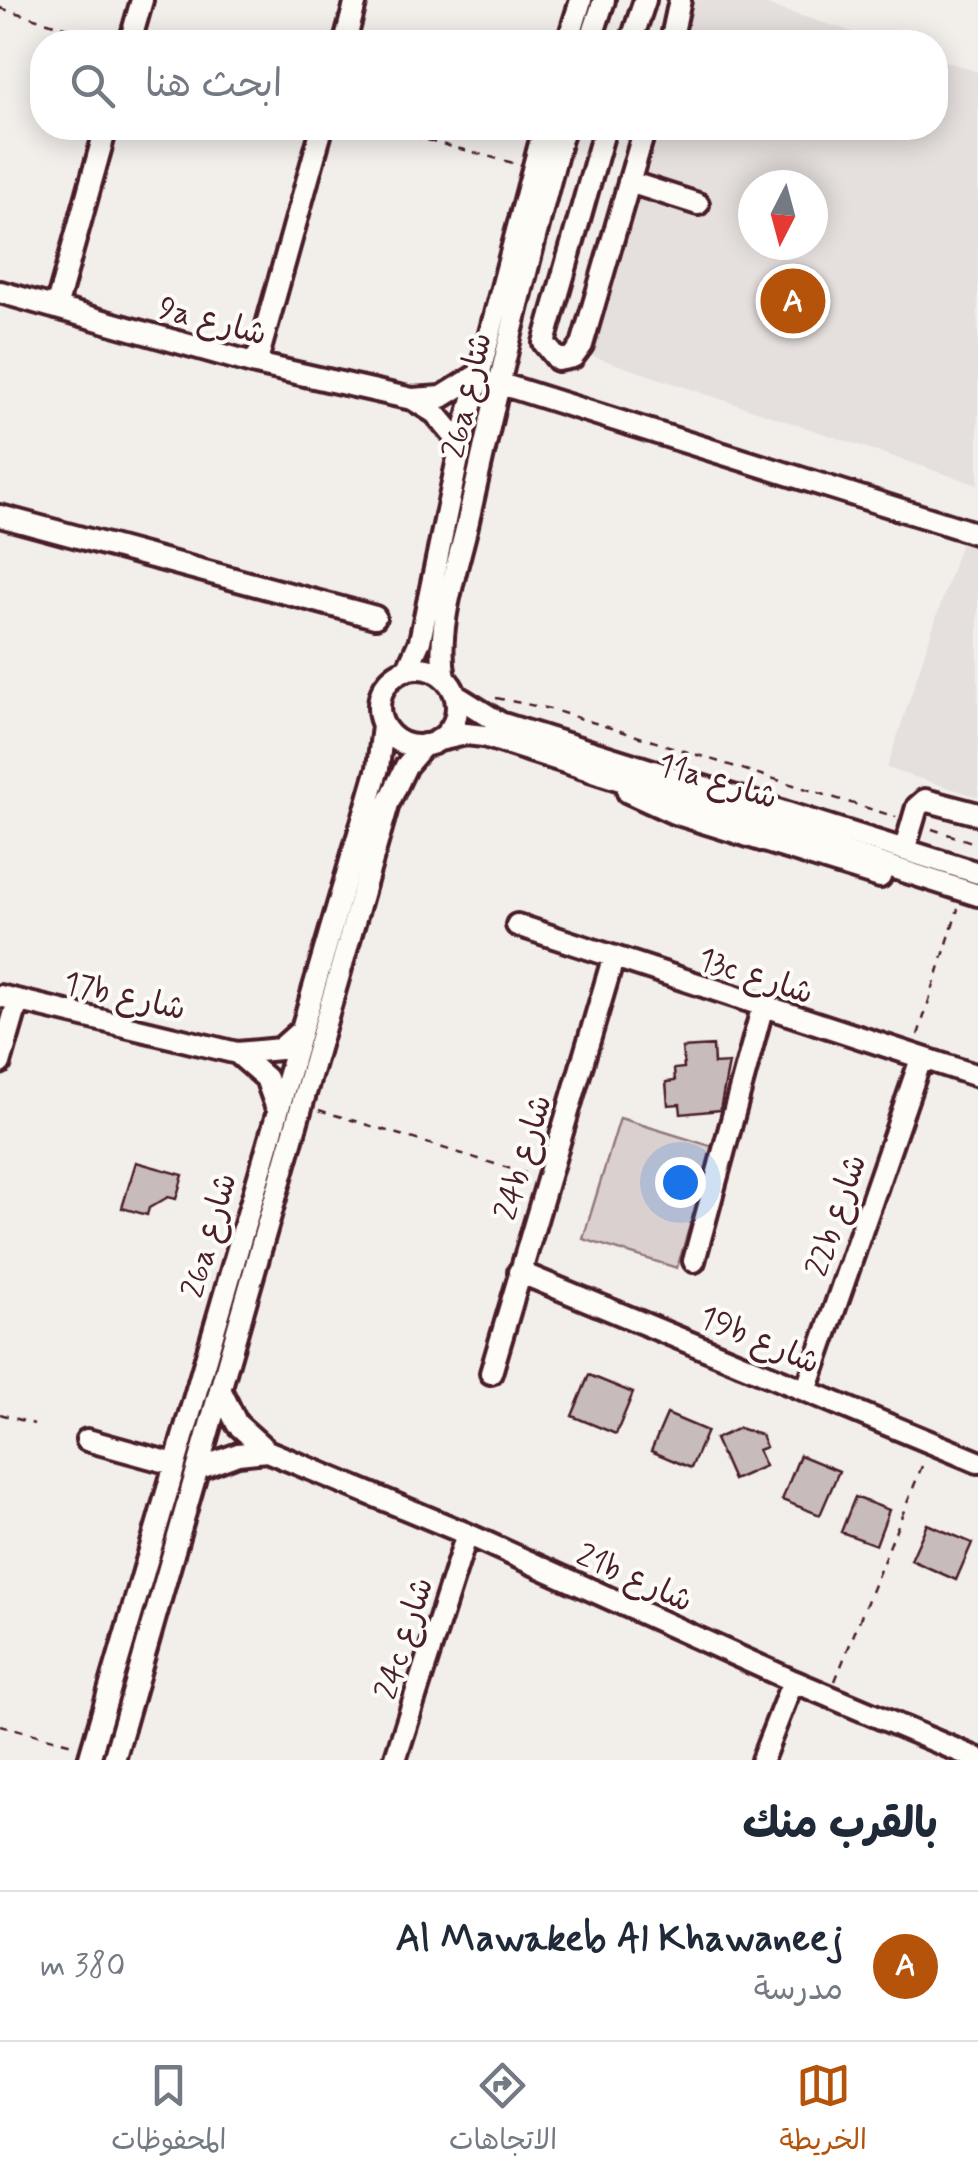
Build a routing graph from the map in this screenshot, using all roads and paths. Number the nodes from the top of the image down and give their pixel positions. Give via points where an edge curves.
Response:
1 (142, 0) edge
2 (356, 0) edge
3 (581, 0) edge
4 (604, 0) edge
5 (645, 0) edge
6 (680, 0) edge
7 (0, 8) edge
8 (78, 30) edge
9 (133, 30) edge
10 (348, 30) edge
11 (572, 30) edge
12 (594, 30) edge
13 (635, 30) edge
14 (674, 30) edge
15 (103, 140) edge
16 (319, 140) edge
17 (426, 140) edge
18 (540, 140) edge
19 (561, 140) edge
20 (602, 140) edge
21 (641, 140) edge
22 (532, 168) junction
23 (594, 169) junction
24 (629, 180) junction
25 (698, 204) dead end
26 (531, 252) junction
27 (563, 261) junction
28 (0, 292) edge
29 (56, 308) junction
30 (256, 364) junction
31 (488, 378) junction
32 (412, 399) junction
33 (461, 444) junction
34 (0, 516) edge
35 (978, 534) edge
36 (375, 617) dead end
37 (407, 670) junction
38 (450, 687) junction
39 (486, 695) dead end
40 (384, 726) junction
41 (432, 743) junction
42 (978, 814) edge
43 (911, 822) junction
44 (978, 844) edge
45 (904, 848) junction
46 (978, 873) edge
47 (972, 902) edge
48 (517, 925) dead end
49 (613, 958) junction
50 (9, 998) edge
51 (762, 1009) junction
52 (298, 1033) junction
53 (237, 1053) junction
54 (921, 1059) junction
55 (0, 1063) edge
56 (978, 1076) edge
57 (300, 1104) junction
58 (276, 1106) junction
59 (547, 1180) junction
60 (694, 1261) dead end
61 (519, 1272) junction
62 (491, 1373) dead end
63 (220, 1389) junction
64 (806, 1391) junction
65 (0, 1414) edge
66 (34, 1424) dead end
67 (87, 1440) dead end
68 (932, 1443) junction
69 (266, 1451) junction
70 (978, 1462) edge
71 (174, 1464) junction
72 (198, 1470) junction
73 (468, 1534) junction
74 (793, 1682) junction
75 (829, 1696) junction
76 (0, 1725) edge
77 (91, 1754) edge
78 (978, 1758) edge
79 (114, 1760) edge
80 (395, 1760) edge
81 (762, 1760) edge

1 - 9 street
2 - 10 street
3 - 11 street
4 - 12 street
5 - 13 street
6 - 14 street
7 - 8 path
15 - 29 street
16 - 30 street
17 - 22 path
18 - 22 street, 26a شارع
19 - 26 street, 26a شارع
20 - 23 street
21 - 24 street
22 - 31 street, 26a شارع
23 - 24 street via 610,168
23 - 27 street
24 - 25 street
24 - 27 street via 582,345 566,360 551,356 544,342
26 - 27 street
26 - 31 street, 26a شارع
28 - 29 street, 9a شارع
29 - 30 street, 9a شارع
30 - 32 street, 9a شارع
31 - 32 street, 9a شارع via 442,398
31 - 33 street, 26a شارع
31 - 35 street
31 - 38 street, 26a شارع via 443,643
32 - 33 street, 9a شارع via 436,413
33 - 37 street, 26a شارع via 420,640
34 - 36 street
37 - 38 street via 427,669
37 - 40 street via 384,688 378,707
38 - 41 street via 452,725
38 - 45 street, 11a شارع via 500,723
39 - 43 path
40 - 41 street via 396,740
40 - 52 street, 26a شارع via 378,768
41 - 47 street, 11a شارع via 484,736
41 - 57 street, 26a شارع via 392,791
42 - 43 street via 930,799 920,803
43 - 44 path
43 - 45 street
45 - 46 street, 11a شارع
47 - 54 path via 916,1039 927,1042
48 - 49 street, 13c شارع
49 - 51 street, 13c شارع
49 - 59 street, 24b شارع
50 - 53 street, 17b شارع
50 - 55 street
51 - 54 street, 13c شارع
51 - 60 street
52 - 53 street, 17b شارع via 280,1049
52 - 58 street, 26a شارع
53 - 58 street via 266,1078
54 - 56 street, 13c شارع
54 - 64 street, 22b شارع
57 - 59 path
57 - 63 street, 26a شارع
58 - 71 street, 26a شارع
59 - 61 street, 24b شارع
61 - 62 street, 24b شارع
61 - 64 street, 19b شارع
63 - 69 street, 21b شارع via 237,1424
63 - 72 street, 26a شارع
64 - 68 street, 19b شارع
65 - 66 path
67 - 71 street
68 - 70 street, 19b شارع
68 - 75 path
69 - 72 street
69 - 73 street, 21b شارع
71 - 77 street, 26a شارع
72 - 79 street, 26a شارع
73 - 74 street, 21b شارع
73 - 80 street, 24c شارع
74 - 75 street, 21b شارع
74 - 81 street
75 - 78 street, 21b شارع
76 - 77 path

